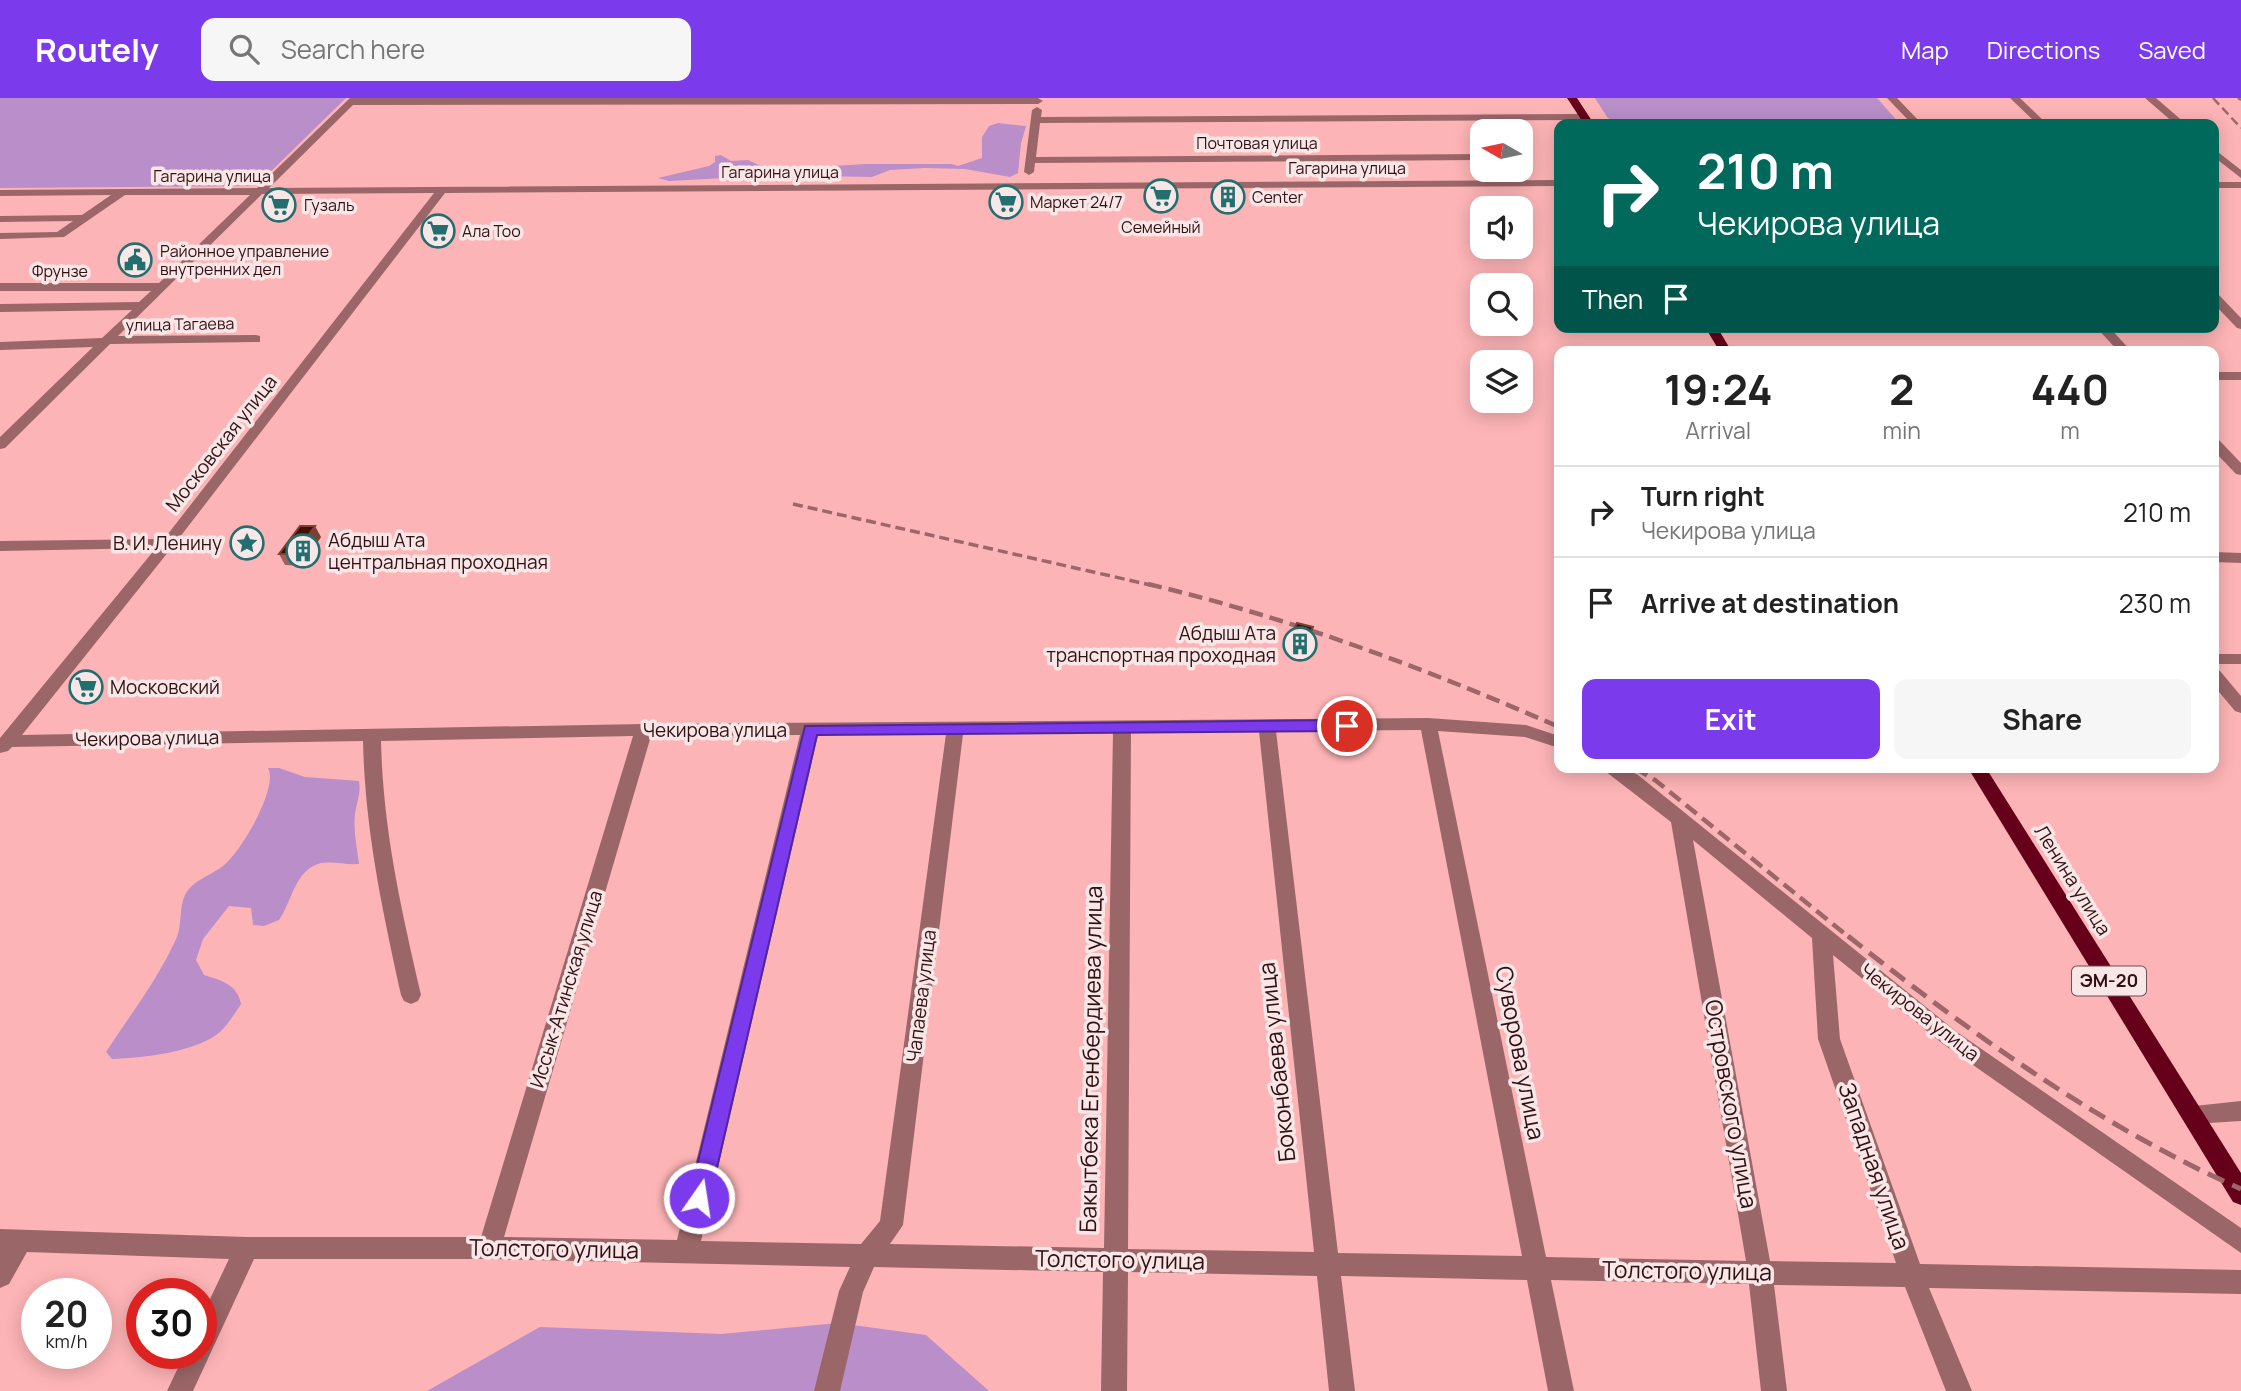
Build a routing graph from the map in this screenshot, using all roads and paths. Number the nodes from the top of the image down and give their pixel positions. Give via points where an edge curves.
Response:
1 (1572, 98) edge
2 (1892, 98) edge
3 (2015, 98) edge
4 (2150, 98) edge
5 (938, 99) edge
6 (1038, 99) edge
7 (352, 100) edge
8 (622, 100) edge
9 (768, 100) edge
10 (878, 100) edge
11 (1586, 119) edge
12 (1912, 119) edge
13 (2037, 119) edge
14 (2175, 119) edge
15 (1035, 120) junction
16 (1554, 121) edge
17 (2219, 156) edge
18 (1470, 157) edge
19 (1031, 160) junction
20 (2241, 175) edge
21 (1507, 183) joint
22 (1554, 183) edge
23 (2219, 185) edge
24 (2241, 185) edge
25 (1027, 186) junction
26 (442, 190) junction
27 (260, 191) junction
28 (123, 192) junction
29 (0, 193) edge
30 (85, 218) junction
31 (0, 219) edge
32 (0, 236) edge
33 (162, 287) junction
34 (0, 288) edge
35 (2219, 302) edge
36 (142, 306) junction
37 (0, 308) edge
38 (2241, 325) edge
39 (2108, 333) edge
40 (256, 339) dead end
41 (104, 343) junction
42 (0, 346) edge
43 (2120, 346) edge
44 (2219, 376) edge
45 (2241, 376) edge
46 (0, 445) edge
47 (2219, 448) edge
48 (2241, 471) edge
49 (168, 544) junction
50 (0, 546) edge
51 (2219, 557) edge
52 (2241, 558) edge
53 (2219, 659) edge
54 (2241, 659) edge
55 (2219, 681) edge
56 (2241, 708) edge
57 (1428, 724) junction
58 (1267, 727) junction
59 (1122, 728) junction
60 (955, 729) junction
61 (644, 730) junction
62 (810, 730) junction
63 (372, 735) junction
64 (1554, 740) edge
65 (3, 745) edge
66 (1619, 773) edge
67 (1979, 773) edge
68 (1680, 819) junction
69 (1822, 934) junction
70 (411, 995) dead end
71 (2241, 1111) edge
72 (2193, 1114) junction
73 (2241, 1194) edge
74 (11, 1241) edge
75 (2241, 1242) edge
76 (247, 1248) junction
77 (489, 1248) junction
78 (686, 1252) junction
79 (867, 1255) junction
80 (1115, 1260) junction
81 (1326, 1262) junction
82 (1536, 1268) junction
83 (1760, 1272) junction
84 (1912, 1275) junction
85 (0, 1276) edge
86 (2241, 1282) edge
87 (217, 1312) edge
88 (190, 1369) edge
89 (180, 1391) edge
90 (827, 1391) edge
91 (1114, 1391) edge
92 (1342, 1391) edge
93 (1561, 1391) edge
94 (1774, 1391) edge
95 (1959, 1391) edge

1 - 11 main road
2 - 12 street
3 - 13 street
4 - 14 street
5 - 6 street
5 - 10 street
6 - 15 street
7 - 8 street
7 - 27 street
8 - 9 street
9 - 10 street
15 - 16 street
15 - 19 street
17 - 20 street
18 - 19 street, Почтовая улица
19 - 25 street
21 - 22 street, Гагарина улица
21 - 25 street, Гагарина улица
23 - 24 street
25 - 26 street, Гагарина улица
26 - 27 street, Гагарина улица
26 - 49 street, Московская улица
27 - 28 street, Гагарина улица
27 - 33 street
28 - 29 street, Гагарина улица
28 - 30 street
30 - 31 street
30 - 32 street via 60,235
33 - 34 street, Фрунзе
33 - 36 street
35 - 38 street
36 - 37 street, Фрунзе
36 - 41 street
39 - 43 street
40 - 41 street, улица Тагаева
41 - 42 street, улица Тагаева
41 - 46 street
44 - 45 street
47 - 48 street
49 - 50 street
49 - 65 street, Московская улица
51 - 52 street
53 - 54 street
55 - 56 street
57 - 58 street, Чекирова улица
57 - 64 street, Чекирова улица via 1526,731
57 - 82 street, Суворова улица
58 - 59 street, Чекирова улица
58 - 81 street, Боконбаева улица
59 - 60 street, Чекирова улица
59 - 80 street, Бакытбека Егенбердиева улица
60 - 62 street, Чекирова улица
60 - 79 street, Чапаева улица via 891,1225
61 - 62 street, Чекирова улица
61 - 63 street, Чекирова улица
61 - 77 street, Иссык-Атинская улица
62 - 78 street
63 - 65 street, Чекирова улица
63 - 70 street via 383,870
66 - 68 street, Чекирова улица
67 - 72 main road, Ленина улица / ЭМ-20
68 - 69 street, Чекирова улица
68 - 83 street, Островского улица
69 - 75 street, Чекирова улица via 1950,1038
69 - 84 street, Западная улица via 1829,1039
71 - 72 street
72 - 73 main road, Ленина улица / ЭМ-20
74 - 76 street, Толстого улица
74 - 85 street
76 - 77 street, Толстого улица
76 - 87 street
77 - 78 street, Толстого улица
78 - 79 street, Толстого улица
79 - 80 street, Толстого улица
79 - 90 street, Чапаева улица via 851,1291
80 - 81 street, Толстого улица
80 - 91 street, Бакытбека Егенбердиева улица
81 - 82 street, Толстого улица
81 - 92 street, Боконбаева улица
82 - 83 street, Толстого улица
82 - 93 street, Суворова улица
83 - 84 street, Толстого улица
83 - 94 street, Островского улица
84 - 86 street, Толстого улица
84 - 95 street, Западная улица
88 - 89 street

